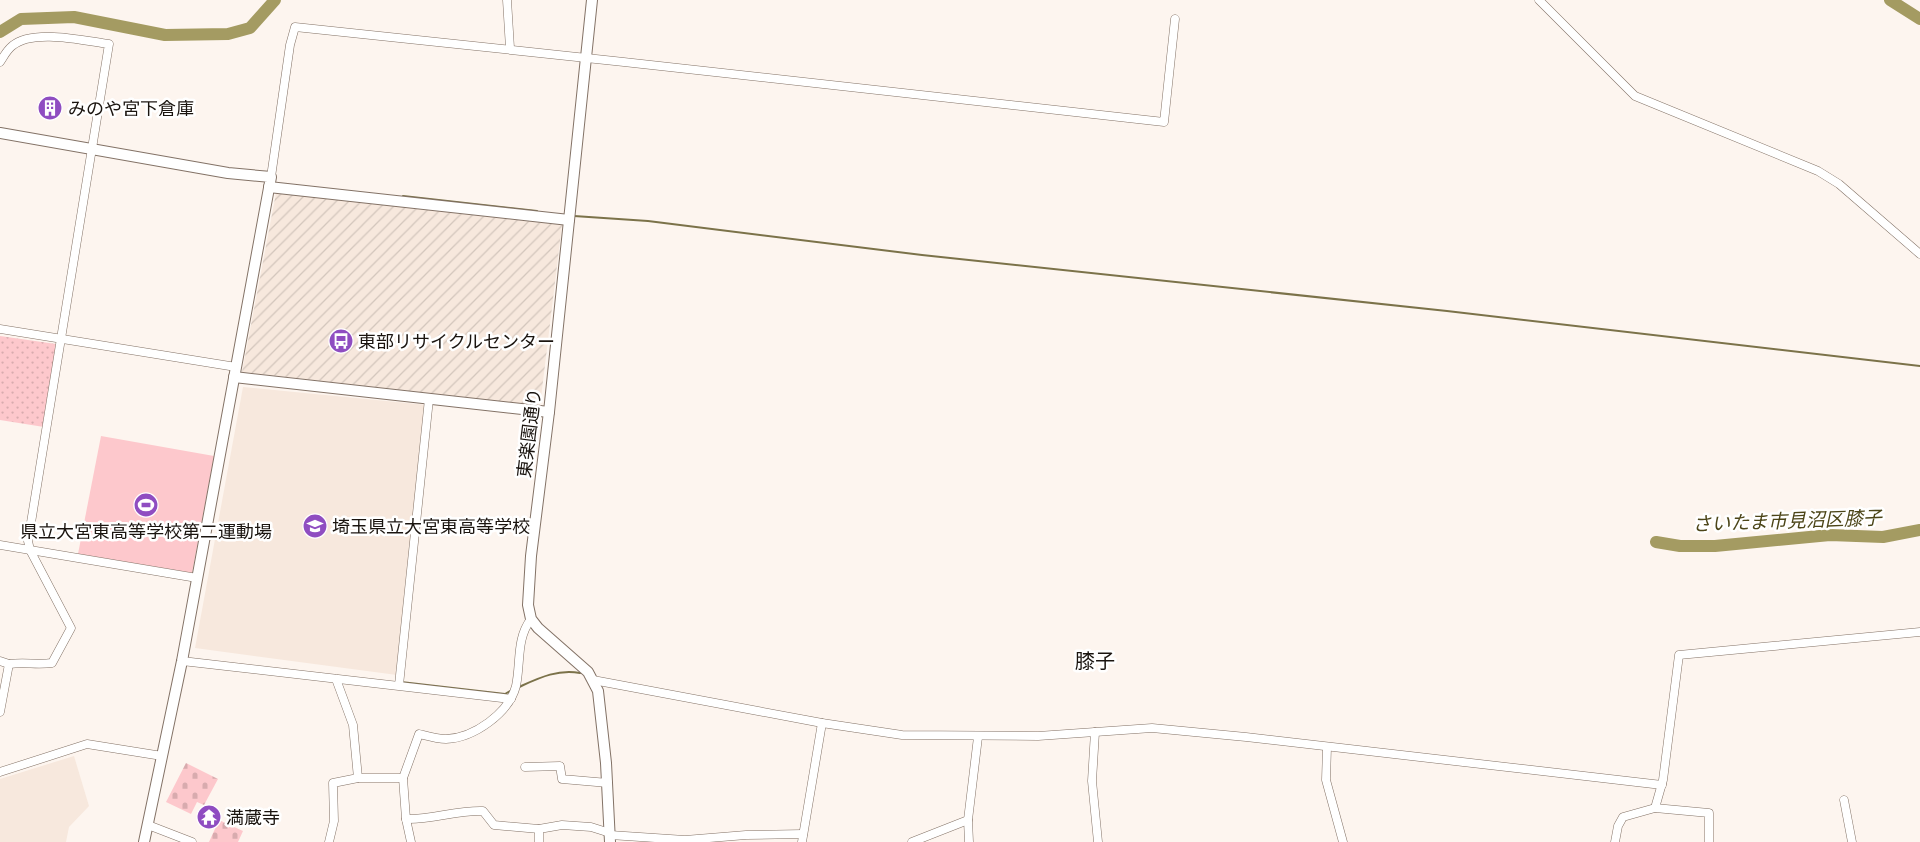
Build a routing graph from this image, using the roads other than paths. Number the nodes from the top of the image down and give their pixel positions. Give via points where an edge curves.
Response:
1 (507, 0) edge
2 (592, 0) edge
3 (1539, 0) edge
4 (1175, 18) dead end
5 (510, 48) junction
6 (586, 59) junction
7 (0, 62) edge
8 (0, 134) edge
9 (92, 150) junction
10 (270, 182) junction
11 (569, 220) junction
12 (1920, 254) edge
13 (0, 329) edge
14 (63, 339) junction
15 (235, 372) junction
16 (429, 399) junction
17 (548, 412) junction
18 (0, 545) edge
19 (30, 550) junction
20 (197, 578) junction
21 (531, 619) junction
22 (1920, 632) edge
23 (0, 661) edge
24 (182, 661) junction
25 (8, 664) junction
26 (336, 678) junction
27 (593, 680) junction
28 (398, 686) junction
29 (511, 699) junction
30 (0, 712) edge
31 (822, 723) junction
32 (1096, 732) junction
33 (978, 736) junction
34 (1327, 746) junction
35 (162, 756) junction
36 (525, 767) dead end
37 (0, 772) edge
38 (358, 778) junction
39 (403, 778) junction
40 (608, 784) junction
41 (1662, 785) junction
42 (1844, 800) dead end
43 (1655, 808) junction
44 (406, 819) junction
45 (968, 820) junction
46 (148, 826) junction
47 (539, 829) junction
48 (610, 837) edge
49 (803, 838) edge
50 (926, 839) edge
51 (685, 841) edge
52 (144, 842) edge
53 (192, 842) edge
54 (329, 842) edge
55 (411, 842) edge
56 (539, 842) edge
57 (912, 842) edge
58 (969, 842) edge
59 (1098, 842) edge
60 (1343, 842) edge
61 (1615, 842) edge
62 (1710, 842) edge
63 (1852, 842) edge

1 - 5 street
2 - 6 street, 東楽園通り
3 - 12 street via 1635,96 1818,171 1839,184
4 - 6 street via 1164,122
5 - 6 street
5 - 10 street via 296,27 290,45
6 - 11 street, 東楽園通り
7 - 9 street via 13,44 33,38 49,36 110,44
8 - 9 street
9 - 10 street
9 - 14 street
10 - 11 street
10 - 15 street
11 - 17 street, 東楽園通り
13 - 14 street
14 - 15 street
14 - 19 street via 28,541
15 - 16 street
15 - 20 street
16 - 17 street
16 - 28 street
17 - 21 street, 東楽園通り via 528,585
18 - 19 street
19 - 20 street
19 - 25 street via 71,628 52,663
20 - 24 street
21 - 27 street
21 - 29 street via 524,628
22 - 41 street via 1679,656
23 - 25 street
24 - 26 street
24 - 35 street
25 - 30 street
26 - 28 street
26 - 38 street via 353,724
27 - 31 street
27 - 40 street via 600,704
28 - 29 street
29 - 39 street via 490,722 466,734 445,739 419,734
31 - 33 street via 902,735
31 - 49 street
32 - 33 street
32 - 34 street via 1152,728
32 - 59 street via 1092,781
33 - 45 street
34 - 41 street
34 - 60 street via 1326,780
35 - 37 street via 87,744
35 - 46 street
36 - 40 street via 560,766 562,779
38 - 39 street
38 - 54 street via 333,783 334,821
39 - 44 street
40 - 48 street
41 - 43 street
42 - 63 street
43 - 61 street via 1620,820
43 - 62 street via 1709,813
44 - 47 street via 424,820 454,812 483,811 494,825
44 - 55 street
45 - 50 street
45 - 58 street
46 - 52 street
46 - 53 street
47 - 48 street via 562,825 591,827
47 - 56 street
48 - 51 street
49 - 51 street via 721,836
50 - 57 street

